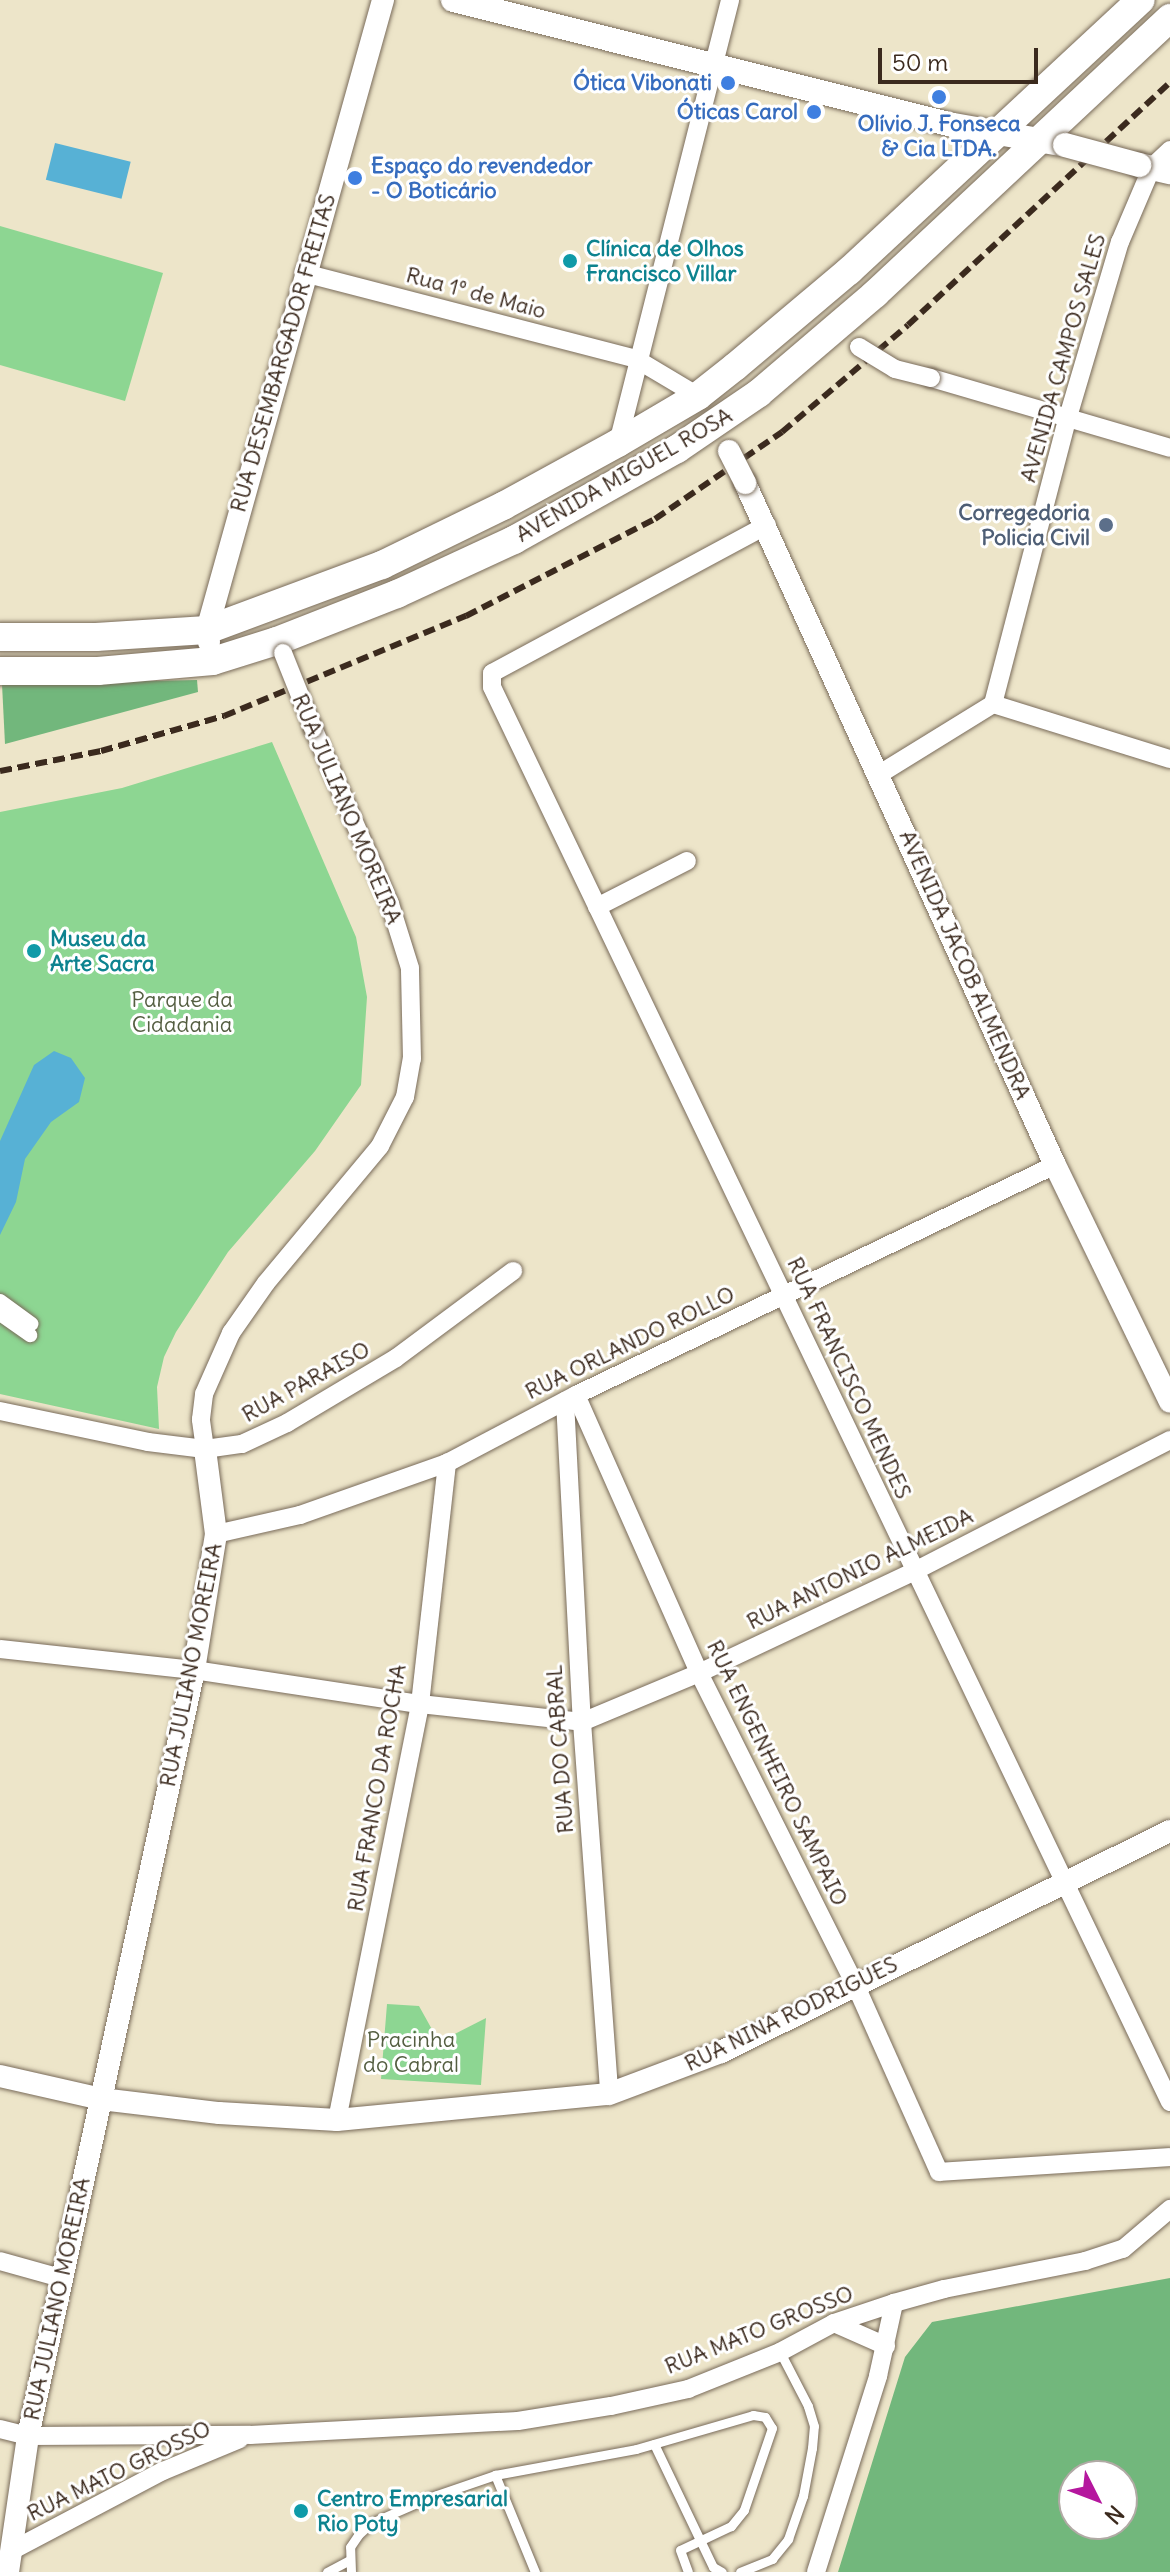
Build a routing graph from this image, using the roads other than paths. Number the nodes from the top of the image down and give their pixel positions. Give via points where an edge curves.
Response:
1 (383, 0) edge
2 (453, 0) edge
3 (730, 0) edge
4 (1141, 0) edge
5 (1170, 18) edge
6 (714, 63) junction
7 (998, 133) junction
8 (1053, 143) junction
9 (1170, 150) edge
10 (1154, 168) edge
11 (304, 273) junction
12 (835, 328) junction
13 (636, 359) junction
14 (698, 396) junction
15 (1068, 417) junction
16 (716, 425) junction
17 (618, 443) junction
18 (1170, 448) edge
19 (767, 525) junction
20 (207, 630) junction
21 (0, 637) edge
22 (96, 637) junction
23 (280, 647) junction
24 (213, 661) junction
25 (0, 671) edge
26 (98, 671) junction
27 (993, 704) junction
28 (1170, 759) edge
29 (878, 775) junction
30 (687, 861) dead end
31 (597, 907) junction
32 (1055, 1165) junction
33 (513, 1271) dead end
34 (783, 1293) junction
35 (0, 1301) edge
36 (0, 1314) edge
37 (570, 1398) junction
38 (1170, 1401) edge
39 (0, 1411) edge
40 (1170, 1440) edge
41 (205, 1449) junction
42 (447, 1463) junction
43 (216, 1534) junction
44 (915, 1571) junction
45 (0, 1649) edge
46 (194, 1670) junction
47 (699, 1673) junction
48 (420, 1704) junction
49 (582, 1722) junction
50 (1170, 1831) edge
51 (1063, 1882) junction
52 (855, 1984) junction
53 (0, 2076) edge
54 (609, 2094) junction
55 (101, 2099) junction
56 (1170, 2102) edge
57 (337, 2120) junction
58 (1170, 2157) edge
59 (1170, 2209) edge
60 (0, 2261) edge
61 (61, 2278) junction
62 (894, 2303) junction
63 (834, 2323) junction
64 (886, 2346) junction
65 (780, 2352) junction
66 (0, 2429) edge
67 (250, 2435) junction
68 (28, 2436) junction
69 (161, 2437) junction
70 (654, 2444) junction
71 (163, 2471) junction
72 (495, 2475) junction
73 (701, 2541) junction
74 (348, 2561) junction
75 (9, 2562) edge
76 (327, 2572) edge
77 (351, 2572) edge
78 (535, 2572) edge
79 (688, 2572) edge
80 (722, 2572) edge
81 (740, 2572) edge
82 (816, 2572) edge

1 - 11 street, RUA DESEMBARGADOR FREITAS
2 - 6 main road
3 - 6 street
4 - 7 main road, AVENIDA MIGUEL ROSA
5 - 8 main road, AVENIDA MIGUEL ROSA
6 - 7 main road
6 - 13 street
7 - 8 main road
7 - 14 main road, AVENIDA MIGUEL ROSA via 849,271
8 - 10 main road, bridge
8 - 12 main road, AVENIDA MIGUEL ROSA
9 - 10 street
10 - 15 street, AVENIDA CAMPOS SALES via 1120,242
11 - 13 street, Rua 1º de Maio
11 - 20 street, RUA DESEMBARGADOR FREITAS
12 - 15 street, bridge via 895,369
12 - 16 main road, AVENIDA MIGUEL ROSA
13 - 14 street, Rua 1º de Maio
13 - 17 street
14 - 16 main road
14 - 17 main road, AVENIDA MIGUEL ROSA
15 - 18 street
15 - 27 street, AVENIDA CAMPOS SALES
16 - 19 street, AVENIDA JACOB ALMENDRA, bridge
16 - 23 main road, AVENIDA MIGUEL ROSA via 514,540
17 - 20 main road, AVENIDA MIGUEL ROSA via 382,565
19 - 29 street, AVENIDA JACOB ALMENDRA
19 - 31 street, RUA FRANCISCO MENDES via 492,673 495,696
20 - 22 main road, AVENIDA MIGUEL ROSA
20 - 24 street, RUA DESEMBARGADOR FREITAS
21 - 22 main road, AVENIDA MIGUEL ROSA
22 - 26 main road
23 - 24 main road, AVENIDA MIGUEL ROSA
23 - 41 street, RUA JULIANO MOREIRA, bridge via 390,904 410,968 412,1059 405,1097 380,1146 231,1333 204,1394
24 - 26 main road, AVENIDA MIGUEL ROSA
25 - 26 main road, AVENIDA MIGUEL ROSA
27 - 28 street
27 - 29 street
29 - 32 street, AVENIDA JACOB ALMENDRA
30 - 31 street
31 - 34 street, RUA FRANCISCO MENDES
32 - 34 street, RUA ORLANDO ROLLO
32 - 38 street, AVENIDA JACOB ALMENDRA
33 - 41 street, RUA PARAISO via 347,1389 242,1444
34 - 37 street, RUA ORLANDO ROLLO
34 - 44 street, RUA FRANCISCO MENDES
35 - 36 street via 31,1330
37 - 42 street, RUA ORLANDO ROLLO
37 - 47 street, RUA ENGENHEIRO SAMPAIO
37 - 49 street, RUA DO CABRAL
39 - 41 street, RUA PARAISO via 91,1432
40 - 44 street, RUA ANTONIO ALMEIDA
41 - 43 street, RUA JULIANO MOREIRA
42 - 43 street, RUA ORLANDO ROLLO via 300,1515
42 - 48 street, RUA FRANCO DA ROCHA
43 - 46 street, RUA JULIANO MOREIRA
44 - 47 street, RUA ANTONIO ALMEIDA
44 - 51 street, RUA FRANCISCO MENDES
45 - 46 street, RUA ANTONIO ALMEIDA
46 - 48 street, RUA ANTONIO ALMEIDA
46 - 55 street, RUA JULIANO MOREIRA
47 - 49 street, RUA ANTONIO ALMEIDA
47 - 52 street, RUA ENGENHEIRO SAMPAIO
48 - 49 street, RUA ANTONIO ALMEIDA
48 - 57 street, RUA FRANCO DA ROCHA
49 - 54 street, RUA DO CABRAL
50 - 51 street, RUA NINA RODRIGUES
51 - 52 street, RUA NINA RODRIGUES
51 - 56 street, RUA FRANCISCO MENDES
52 - 54 street, RUA NINA RODRIGUES via 721,2052
52 - 58 street, RUA ENGENHEIRO SAMPAIO via 939,2172
53 - 55 street, RUA NINA RODRIGUES
54 - 57 street, RUA NINA RODRIGUES
55 - 57 street, RUA NINA RODRIGUES
55 - 61 street, RUA JULIANO MOREIRA
59 - 62 street, RUA MATO GROSSO via 1123,2249
60 - 61 street
61 - 68 street, RUA JULIANO MOREIRA
62 - 63 street, RUA MATO GROSSO
62 - 64 street
63 - 64 street
63 - 65 street, RUA MATO GROSSO
64 - 82 street
65 - 67 street, RUA MATO GROSSO via 688,2389 518,2421
65 - 81 lane via 814,2426 810,2460 788,2539 772,2559
66 - 68 street, RUA MATO GROSSO
67 - 69 street, RUA MATO GROSSO
67 - 71 street, RUA MATO GROSSO
68 - 69 street, RUA MATO GROSSO
68 - 75 street, RUA JULIANO MOREIRA
69 - 71 street via 178,2454
70 - 72 lane
70 - 73 lane
70 - 73 lane via 753,2415 770,2421 766,2454 739,2520
71 - 75 street, RUA MATO GROSSO
72 - 74 lane via 371,2523 350,2547
72 - 78 lane
73 - 79 lane via 680,2550
73 - 80 lane via 713,2567
74 - 76 lane
74 - 77 lane

